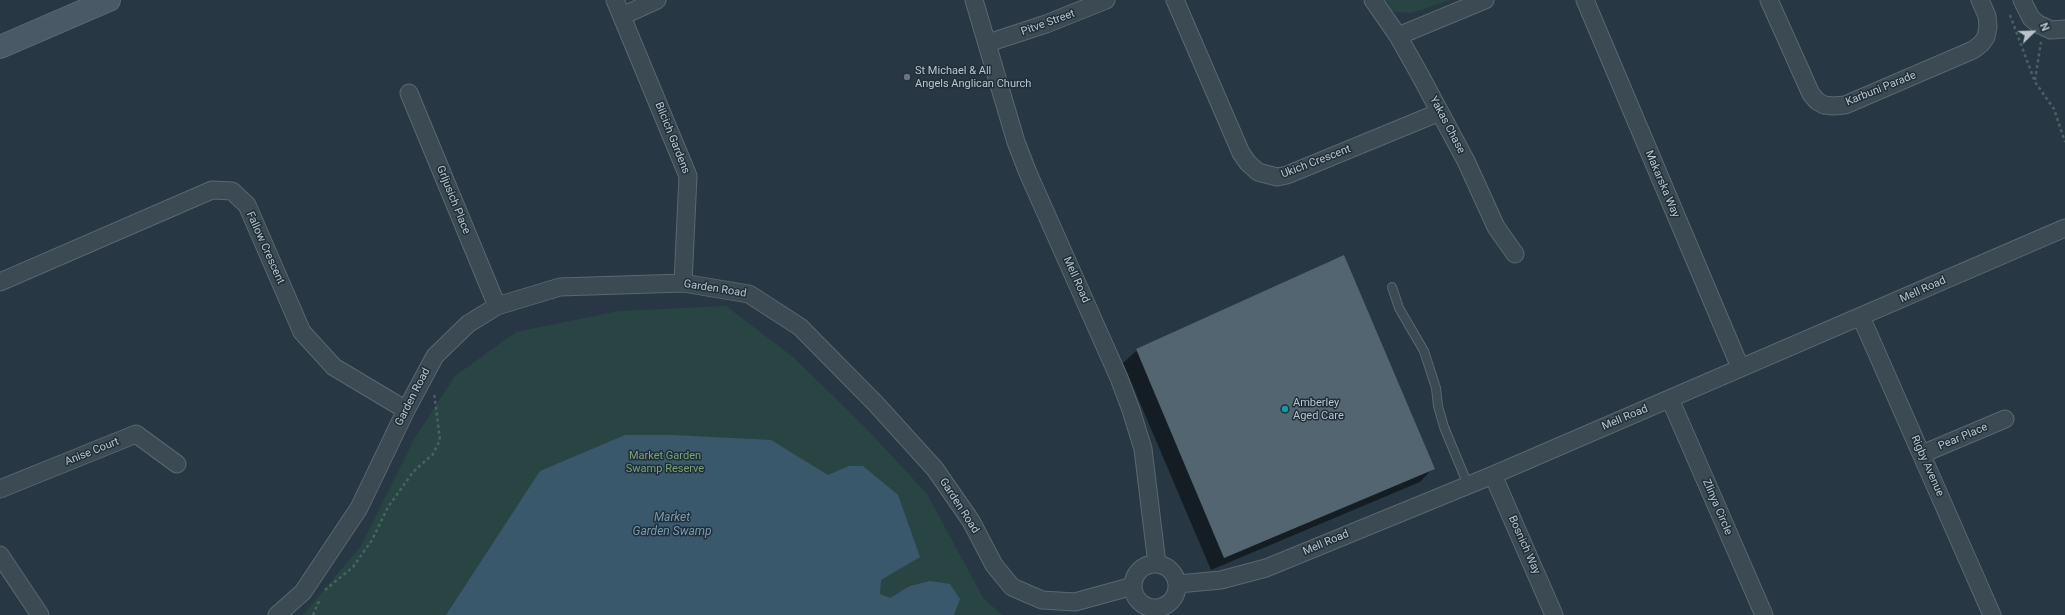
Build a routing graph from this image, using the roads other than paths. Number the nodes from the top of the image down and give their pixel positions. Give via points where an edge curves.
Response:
1 (109, 0) edge
2 (615, 0) edge
3 (657, 0) edge
4 (974, 0) edge
5 (1106, 0) edge
6 (1175, 0) edge
7 (1373, 0) edge
8 (1486, 0) edge
9 (1584, 0) edge
10 (1770, 0) edge
11 (1980, 0) edge
12 (2022, 0) edge
13 (622, 16) junction
14 (2065, 29) edge
15 (1398, 36) junction
16 (988, 43) junction
17 (0, 46) edge
18 (409, 94) dead end
19 (1440, 112) junction
20 (2065, 228) edge
21 (1515, 254) dead end
22 (0, 282) edge
23 (683, 283) junction
24 (1392, 286) dead end
25 (497, 306) junction
26 (1861, 317) junction
27 (1740, 367) junction
28 (1670, 399) junction
29 (406, 410) junction
30 (2005, 419) dead end
31 (1922, 454) junction
32 (177, 464) dead end
33 (1493, 475) junction
34 (1468, 485) junction
35 (0, 489) edge
36 (0, 555) edge
37 (1157, 564) junction
38 (1178, 584) junction
39 (1133, 586) junction
40 (1155, 612) edge
41 (40, 615) edge
42 (277, 615) edge
43 (1554, 615) edge
44 (1764, 615) edge
45 (1992, 615) edge

1 - 17 main road
2 - 13 street, Bilcich Gardens
3 - 13 street
4 - 16 street, Mell Road
5 - 16 street, Pitve Street via 1046,24
6 - 19 street, Ukich Crescent via 1242,153 1258,172 1277,177 1287,175
7 - 15 street, Yakas Chase
8 - 15 street
9 - 27 street, Makarska Way
10 - 11 street, Karbuni Parade via 1811,94 1824,105 1833,106 1845,105 1973,50 1986,37 1988,27 1987,16
12 - 14 street via 2031,18 2046,28
13 - 23 street, Bilcich Gardens via 688,176
15 - 19 street, Yakas Chase
16 - 37 street, Mell Road via 1016,142 1028,173 1131,410 1142,448
18 - 25 street, Grljusich Place
19 - 21 street, Yakas Chase via 1496,227
20 - 26 street, Mell Road
22 - 29 street, Fallow Crescent via 212,190 232,191 247,205 302,332 334,367
23 - 25 street, Garden Road via 560,287
23 - 39 street, Garden Road via 749,294 800,327 876,404 935,469 971,521 994,565 1012,587 1042,600 1075,602
24 - 34 lane via 1400,308 1424,351 1436,388 1444,427
25 - 29 street, Garden Road via 468,324 434,356
26 - 27 street, Mell Road
26 - 31 street, Rigby Avenue
27 - 28 street, Mell Road
28 - 33 street, Mell Road
28 - 44 street, Zlinya Circle
29 - 42 street, Garden Road via 359,508 303,592
30 - 31 street, Pear Place
31 - 45 street, Rigby Avenue
32 - 35 street, Anise Court via 136,434
33 - 34 street, Mell Road
33 - 43 street, Bosnich Way
34 - 38 street, Mell Road via 1266,568 1221,580
36 - 41 street
37 - 38 street via 1169,568
37 - 39 street via 1143,567 1137,573
38 - 40 street via 1174,599
39 - 40 street via 1137,599

